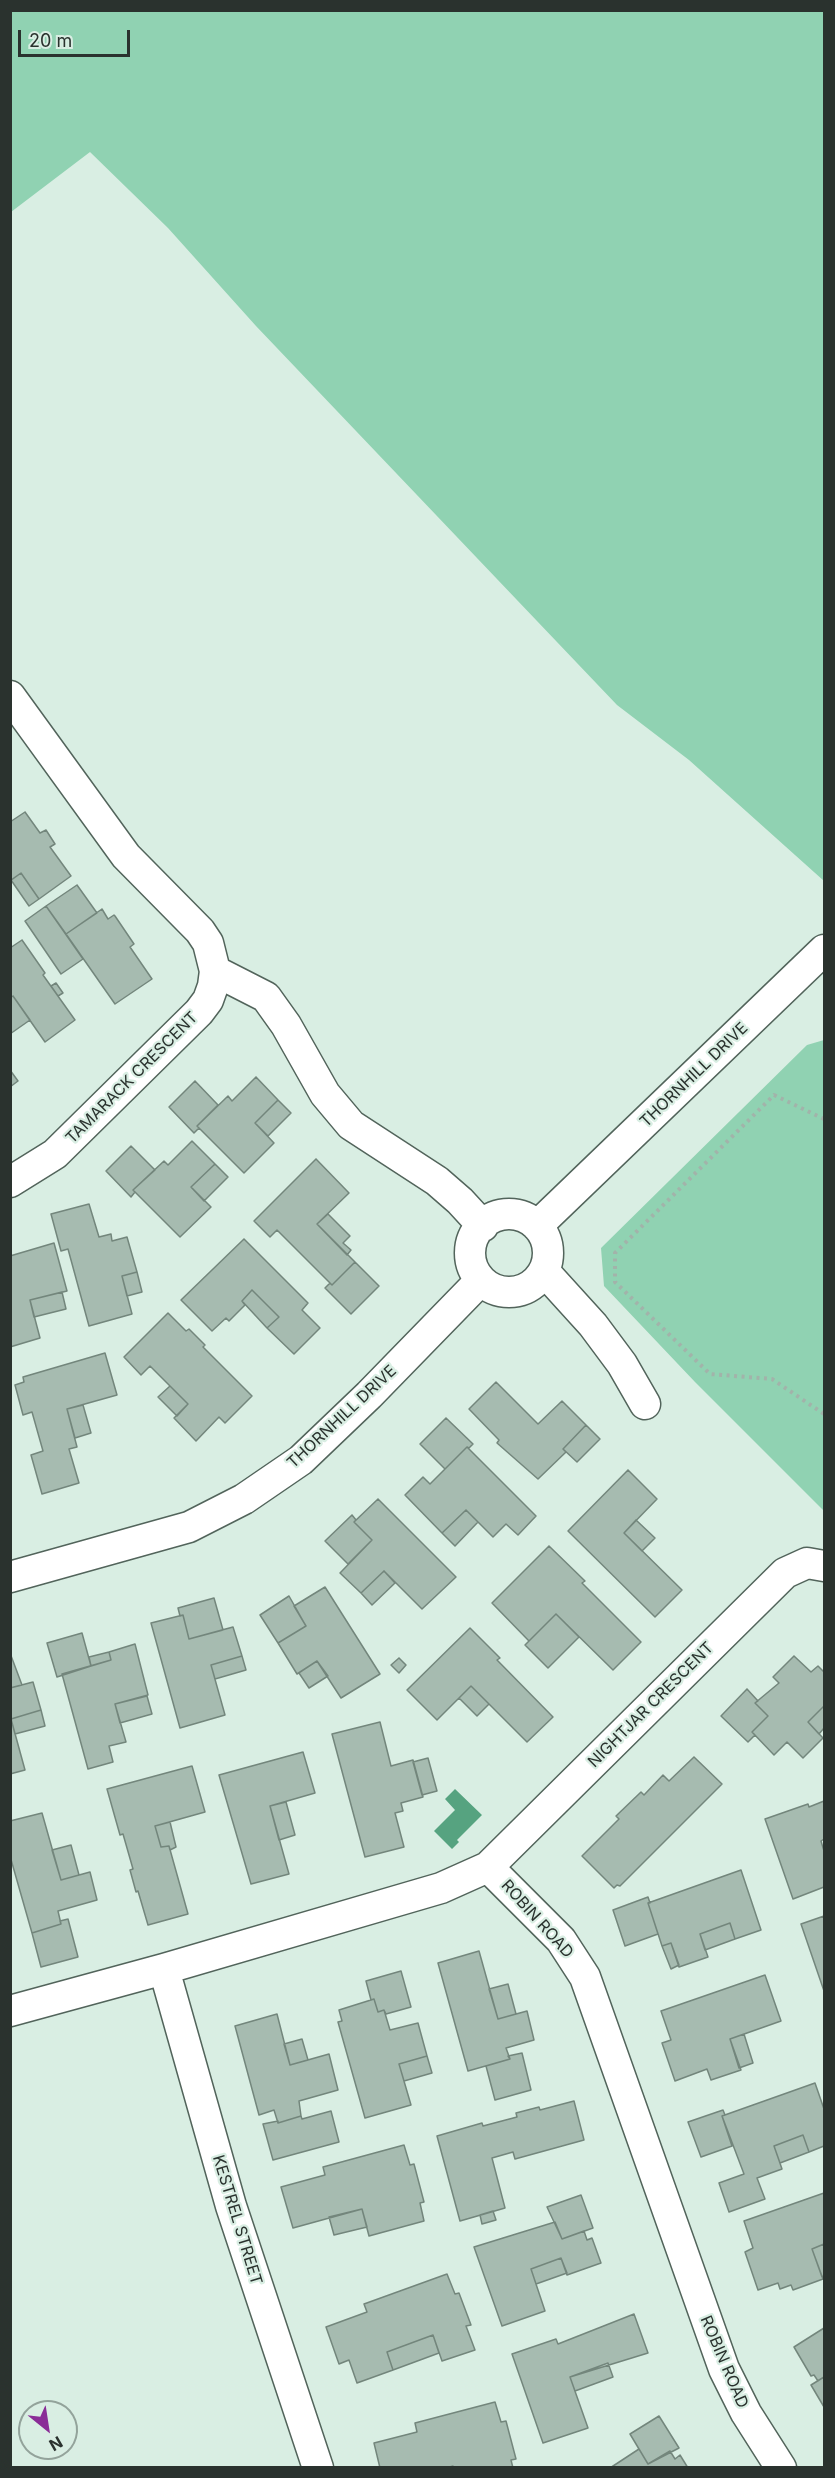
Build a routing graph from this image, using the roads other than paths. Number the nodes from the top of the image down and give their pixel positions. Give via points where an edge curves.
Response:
1 (10, 696) edge
2 (825, 950) edge
3 (215, 971) junction
4 (10, 1182) edge
5 (483, 1226) junction
6 (537, 1226) junction
7 (544, 1271) junction
8 (481, 1280) junction
9 (645, 1404) dead end
10 (825, 1566) edge
11 (10, 1577) edge
12 (488, 1867) junction
13 (164, 1969) junction
14 (10, 2011) edge
15 (318, 2468) edge
16 (781, 2468) edge

1 - 3 street, TAMARACK CRESCENT via 126,856 200,932 208,943
2 - 6 street, THORNHILL DRIVE
3 - 4 street, TAMARACK CRESCENT via 208,1000 199,1012 56,1154
3 - 5 street via 266,997 325,1094 351,1125 437,1181
5 - 6 street via 500,1215 513,1214 527,1217
5 - 8 street via 472,1242 470,1255
6 - 7 street via 548,1247
7 - 8 street via 536,1281 514,1291 502,1291
7 - 9 street via 605,1340
8 - 11 street, THORNHILL DRIVE via 301,1460 244,1499 189,1527
10 - 12 street, NIGHTJAR CRESCENT via 807,1563 785,1573
12 - 13 street, ROBIN ROAD via 441,1888
12 - 16 street, ROBIN ROAD via 561,1940 585,1977 724,2369
13 - 14 street, ROBIN ROAD
13 - 15 street, KESTREL STREET via 231,2206

